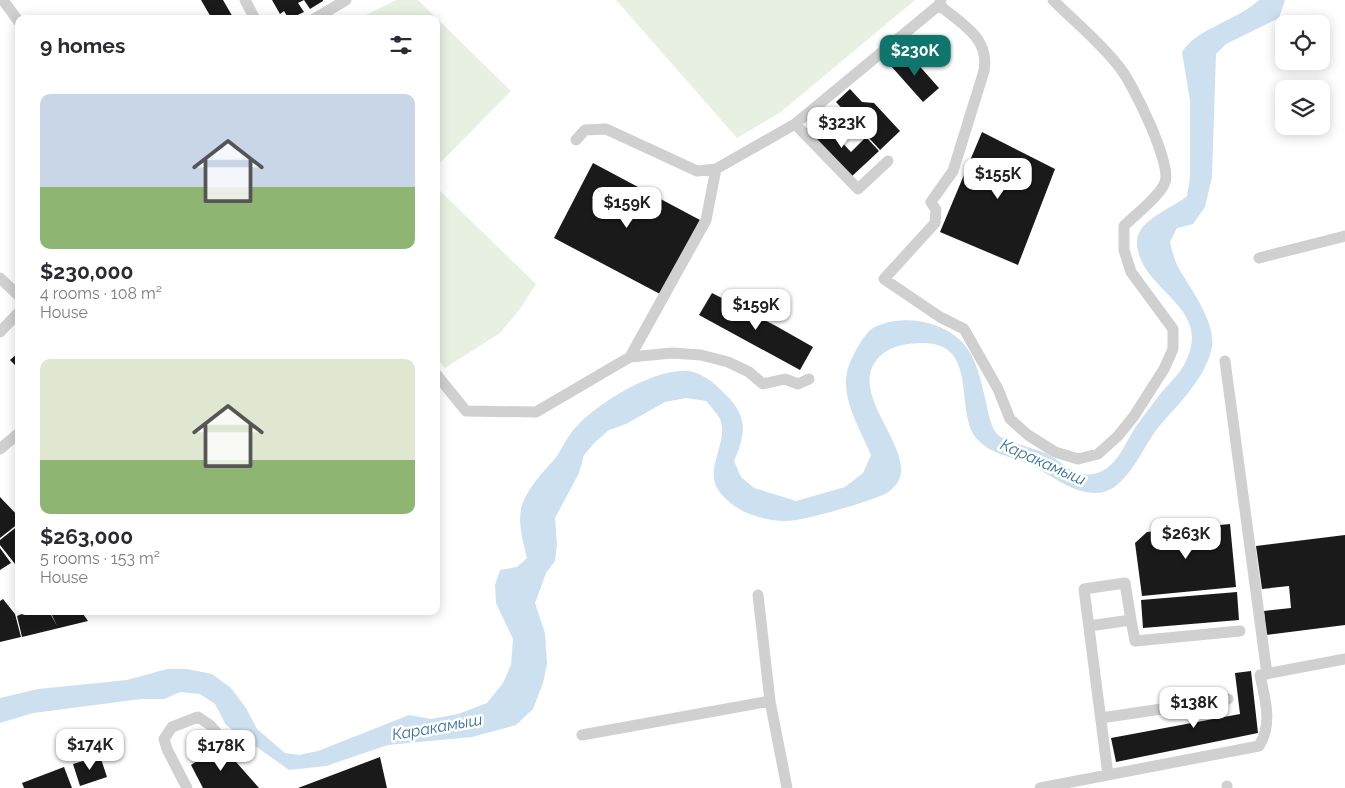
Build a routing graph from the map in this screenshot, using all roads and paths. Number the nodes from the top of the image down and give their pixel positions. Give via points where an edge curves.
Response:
1 (4, 0) edge
2 (245, 0) edge
3 (346, 0) edge
4 (1053, 0) edge
5 (940, 3) edge
6 (253, 15) edge
7 (321, 15) edge
8 (15, 16) edge
9 (795, 124) junction
10 (576, 140) dead end
11 (888, 161) dead end
12 (716, 169) junction
13 (1345, 236) edge
14 (1259, 258) dead end
15 (0, 278) edge
16 (15, 292) edge
17 (15, 316) edge
18 (0, 332) edge
19 (630, 356) junction
20 (1225, 362) dead end
21 (440, 379) edge
22 (809, 379) dead end
23 (15, 436) edge
24 (0, 449) edge
25 (758, 595) dead end
26 (1131, 620) junction
27 (1089, 626) junction
28 (1240, 631) dead end
29 (1344, 662) edge
30 (1266, 674) junction
31 (1228, 699) dead end
32 (770, 701) junction
33 (1101, 718) junction
34 (582, 735) dead end
35 (224, 741) dead end
36 (1108, 775) junction
37 (187, 788) edge
38 (786, 788) edge
39 (1040, 788) edge

1 - 8 street
2 - 6 street
3 - 7 street
4 - 5 street via 1119,66 1130,82 1164,158 1166,181 1157,196 1124,226 1124,250 1135,279 1173,329 1173,349 1164,369 1118,436 1098,454 1078,459 1055,452 1010,419 998,389 964,329 940,317 884,279 935,223 936,210 931,202 953,171 984,71 986,60 982,44
5 - 9 street
9 - 11 street via 858,189
9 - 12 street
10 - 12 street via 586,130 606,129 697,171
12 - 19 street via 706,220
13 - 14 street
15 - 16 street
17 - 18 street
19 - 21 street via 536,412 466,411
19 - 22 street via 701,355 728,362 749,372 763,384 784,379 798,384
20 - 30 street
23 - 24 street
25 - 32 street
26 - 27 street
26 - 27 street via 1125,583 1084,589
26 - 28 street via 1135,641
27 - 33 street
29 - 30 street
30 - 36 street via 1260,675 1267,710 1266,734 1259,746
31 - 33 street
32 - 34 street
32 - 38 street
33 - 36 street
35 - 37 street via 198,717 172,727 164,739
36 - 39 street

